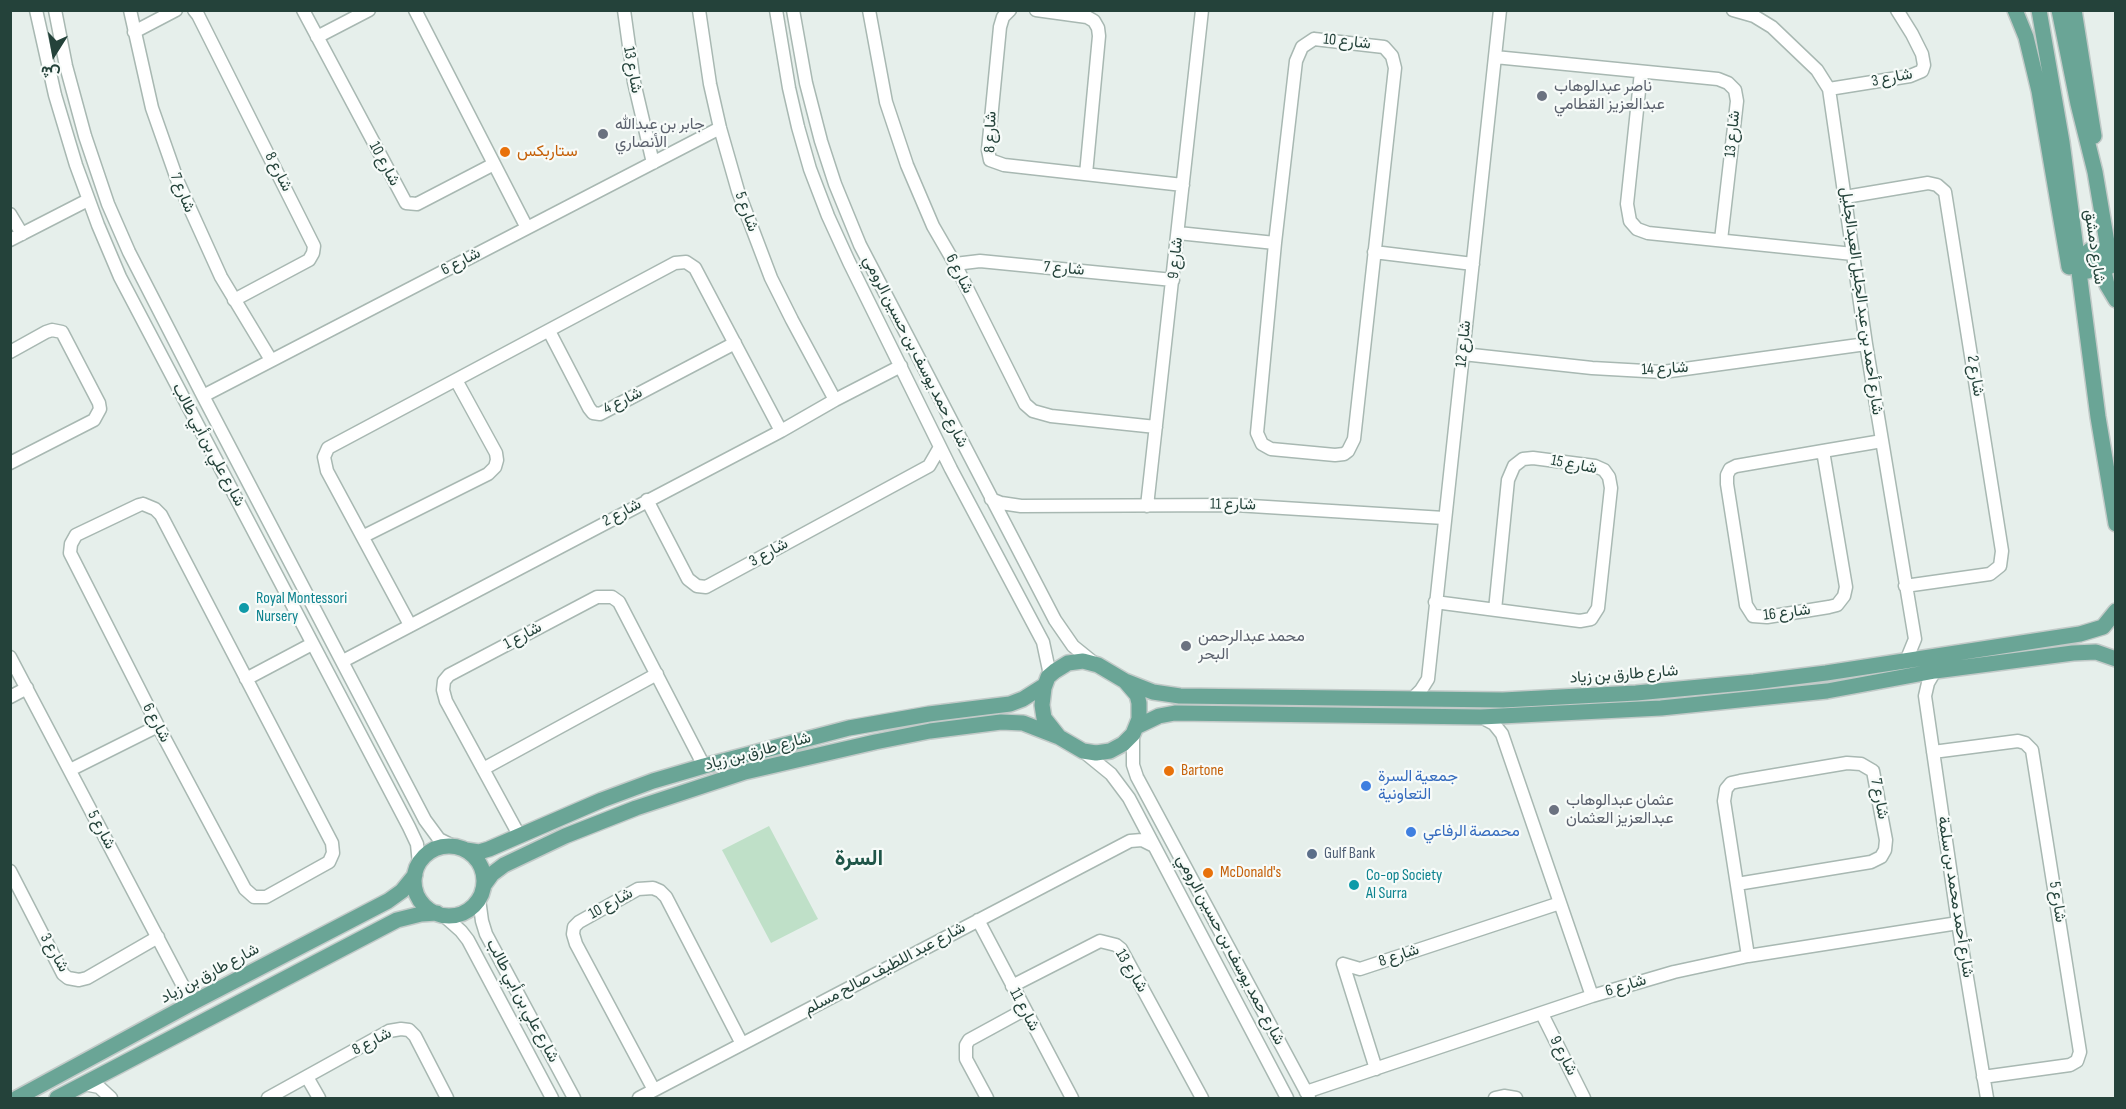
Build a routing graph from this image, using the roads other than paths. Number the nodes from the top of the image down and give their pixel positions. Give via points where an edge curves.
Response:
1 (36, 10) edge
2 (55, 10) edge
3 (130, 10) edge
4 (176, 10) edge
5 (194, 10) edge
6 (303, 10) edge
7 (369, 10) edge
8 (415, 10) edge
9 (624, 10) edge
10 (699, 10) edge
11 (776, 10) edge
12 (793, 10) edge
13 (869, 10) edge
14 (1010, 10) edge
15 (1036, 10) edge
16 (1202, 10) edge
17 (1500, 10) edge
18 (1733, 10) edge
19 (1897, 10) edge
20 (2015, 10) edge
21 (2029, 10) edge
22 (2039, 10) edge
23 (2059, 10) edge
24 (2074, 10) edge
25 (58, 26) junction
26 (39, 28) junction
27 (134, 32) junction
28 (317, 37) junction
29 (1495, 57) junction
30 (1641, 72) junction
31 (1828, 89) junction
32 (2039, 91) junction
33 (73, 93) junction
34 (55, 95) junction
35 (816, 124) junction
36 (798, 127) junction
37 (720, 128) junction
38 (823, 146) junction
39 (804, 150) junction
40 (653, 163) junction
41 (494, 164) junction
42 (2095, 172) junction
43 (1086, 174) junction
44 (1183, 185) junction
45 (1845, 197) junction
46 (88, 200) junction
47 (10, 213) edge
48 (527, 228) junction
49 (1179, 233) junction
50 (22, 234) junction
51 (10, 240) edge
52 (1721, 240) junction
53 (1275, 243) junction
54 (1374, 252) junction
55 (1853, 254) junction
56 (955, 264) junction
57 (1473, 264) junction
58 (1173, 280) junction
59 (2115, 294) edge
60 (234, 300) junction
61 (2115, 300) edge
62 (549, 331) junction
63 (735, 343) junction
64 (1866, 344) junction
65 (2090, 350) junction
66 (10, 352) edge
67 (1463, 354) junction
68 (272, 360) junction
69 (901, 366) junction
70 (456, 380) junction
71 (203, 396) junction
72 (835, 400) junction
73 (1156, 427) junction
74 (782, 431) junction
75 (1882, 441) junction
76 (940, 447) junction
77 (1823, 451) junction
78 (10, 463) edge
79 (929, 466) junction
80 (951, 468) junction
81 (2115, 477) edge
82 (991, 499) junction
83 (647, 500) junction
84 (1021, 506) junction
85 (1147, 506) junction
86 (267, 518) junction
87 (1444, 518) junction
88 (2115, 524) edge
89 (250, 525) junction
90 (1006, 527) junction
91 (364, 536) junction
92 (279, 541) junction
93 (260, 546) junction
94 (1033, 579) junction
95 (1905, 586) junction
96 (1015, 588) junction
97 (1435, 602) junction
98 (1495, 610) junction
99 (2115, 611) edge
100 (410, 625) junction
101 (2073, 635) junction
102 (1915, 639) junction
103 (312, 644) junction
104 (2073, 653) junction
105 (10, 657) edge
106 (2115, 658) edge
107 (343, 661) junction
108 (1933, 664) junction
109 (1098, 665) junction
110 (1905, 668) junction
111 (1826, 672) junction
112 (657, 674) junction
113 (246, 679) junction
114 (1428, 679) junction
115 (1048, 680) junction
116 (1125, 681) junction
117 (27, 688) junction
118 (1659, 691) junction
119 (1827, 691) junction
120 (1925, 696) junction
121 (10, 697) edge
122 (1412, 699) junction
123 (1442, 699) junction
124 (1660, 708) junction
125 (1481, 717) junction
126 (158, 726) junction
127 (1135, 730) junction
128 (1059, 737) junction
129 (1083, 751) junction
130 (1933, 752) junction
131 (704, 766) junction
132 (483, 769) junction
133 (70, 770) junction
134 (630, 789) junction
135 (602, 800) junction
136 (636, 808) junction
137 (608, 818) junction
138 (1140, 819) junction
139 (425, 820) junction
140 (409, 827) junction
141 (519, 836) junction
142 (1130, 841) junction
143 (1152, 845) junction
144 (461, 849) junction
145 (417, 869) junction
146 (10, 871) edge
147 (1737, 884) junction
148 (484, 885) junction
149 (479, 899) junction
150 (1560, 903) junction
151 (440, 914) junction
152 (978, 920) junction
153 (1958, 923) junction
154 (158, 937) junction
155 (316, 939) junction
156 (301, 947) junction
157 (1748, 956) junction
158 (326, 958) junction
159 (501, 962) junction
160 (311, 966) junction
161 (484, 970) junction
162 (1012, 986) junction
163 (1592, 996) junction
164 (192, 1003) junction
165 (1024, 1010) junction
166 (1542, 1014) junction
167 (742, 1044) junction
168 (114, 1069) junction
169 (1376, 1069) junction
170 (307, 1077) junction
171 (1983, 1077) junction
172 (84, 1084) junction
173 (654, 1090) junction
174 (1308, 1095) edge
175 (17, 1098) edge
176 (57, 1098) edge
177 (111, 1098) edge
178 (268, 1098) edge
179 (319, 1098) edge
180 (447, 1098) edge
181 (552, 1098) edge
182 (574, 1098) edge
183 (639, 1098) edge
184 (987, 1098) edge
185 (1072, 1098) edge
186 (1202, 1098) edge
187 (1287, 1098) edge
188 (1495, 1098) edge
189 (1516, 1098) edge
190 (1584, 1098) edge
191 (1987, 1098) edge

1 - 26 street, شارع علي بن أبي طالب
2 - 25 street, شارع علي بن أبي طالب
3 - 27 street, شارع 7
4 - 27 street
5 - 60 street, شارع 8 via 314,246 309,260
6 - 28 street, شارع 10
7 - 28 street
8 - 41 street
9 - 40 street, شارع 13 via 634,82
10 - 37 street, شارع 5
11 - 36 street, شارع حمد يوسف بن حسين الرومي
12 - 35 street, شارع حمد يوسف بن حسين الرومي
13 - 56 street, شارع 6 via 882,84 900,146 933,226
14 - 43 street, شارع 8 via 1000,27 989,158 998,164
15 - 43 street via 1087,17 1098,28
16 - 44 street, شارع 9
17 - 29 street, شارع 12
18 - 31 street, شارع أحمد بن عبد الجليل العبدالجليل via 1772,27 1817,70
19 - 31 street, شارع 3 via 1922,54 1922,71
20 - 32 main road
21 - 32 main road
22 - 65 main road, شارع دمشق via 2062,142
23 - 42 main road, شارع دمشق
24 - 42 main road via 2092,116
25 - 26 street via 50,32
25 - 33 street, شارع علي بن أبي طالب
26 - 34 street, شارع علي بن أبي طالب
27 - 60 street, شارع 7 via 168,158 198,230
28 - 41 street, شارع 10 via 406,203 417,204
29 - 30 street, شارع 13
29 - 57 street, شارع 12
30 - 52 street via 1627,204 1630,221 1637,230
30 - 52 street, شارع 13 via 1718,80 1735,90 1737,101
31 - 45 street, شارع أحمد بن عبد الجليل العبدالجليل
32 - 65 main road via 2080,331
33 - 34 street via 63,87
33 - 71 street, شارع علي بن أبي طالب via 96,172 118,227
34 - 46 street, شارع علي بن أبي طالب
35 - 36 street
35 - 38 street, شارع حمد يوسف بن حسين الرومي
36 - 39 street, شارع حمد يوسف بن حسين الرومي
37 - 40 street, شارع 6
37 - 72 street, شارع 5 via 738,191 771,278
38 - 39 street via 812,144
38 - 82 street, شارع حمد يوسف بن حسين الرومي via 860,245
39 - 69 street, شارع حمد يوسف بن حسين الرومي via 835,232
40 - 48 street, شارع 6
41 - 48 street
42 - 59 main road, شارع دمشق
43 - 44 street, شارع 8
44 - 49 street, شارع 9
45 - 55 street, شارع أحمد بن عبد الجليل العبدالجليل
45 - 95 street, شارع 2 via 1928,183 1937,184 1946,192 2002,551 2000,566 1990,574
46 - 50 street
46 - 89 street, شارع علي بن أبي طالب via 120,277
47 - 50 street
48 - 68 street, شارع 6
49 - 53 street
49 - 58 street, شارع 9
50 - 51 street
52 - 55 street
53 - 54 street, شارع 10 via 1258,437 1271,449 1335,455 1346,453 1353,444
53 - 54 street, شارع 10 via 1296,61 1304,44 1318,39 1380,46 1388,49 1394,60
54 - 57 street
55 - 64 street, شارع أحمد بن عبد الجليل العبدالجليل
56 - 58 street, شارع 7 via 980,261
56 - 73 street, شارع 6 via 1029,408 1051,416
57 - 67 street, شارع 12
58 - 73 street, شارع 9
60 - 68 street, شارع 7
61 - 81 main road via 2100,254 2090,250 2086,258
62 - 63 street via 682,262 696,268
62 - 63 street, شارع 4 via 589,408 597,413 606,412
62 - 70 street
63 - 74 street
64 - 67 street, شارع 14 via 1663,372
64 - 75 street, شارع أحمد بن عبد الجليل العبدالجليل
65 - 88 main road, شارع دمشق
66 - 78 street via 45,332 62,332 100,409 94,420
67 - 87 street, شارع 12
68 - 71 street, شارع 6
69 - 72 street, شارع 2
69 - 76 street, شارع حمد يوسف بن حسين الرومي
70 - 91 street via 328,448 324,457 327,471
70 - 91 street via 496,453 495,467 491,473
71 - 86 street, شارع علي بن أبي طالب
72 - 74 street, شارع 2
73 - 85 street, شارع 9
74 - 83 street, شارع 2
75 - 77 street, شارع 16
75 - 95 street, شارع أحمد بن عبد الجليل العبدالجليل
76 - 79 street
76 - 80 street, شارع حمد يوسف بن حسين الرومي
77 - 77 street, شارع 16 via 1736,466 1728,472 1746,605 1753,616 1829,607 1837,605 1844,596 1846,587
79 - 80 street
79 - 83 street, شارع 3 via 703,587 688,579
80 - 96 street, شارع حمد يوسف بن حسين الرومي
82 - 84 street, شارع 11
82 - 90 street, شارع حمد يوسف بن حسين الرومي
83 - 100 street, شارع 2
84 - 85 street, شارع 11
84 - 90 street via 1010,514
85 - 87 street, شارع 11 via 1250,505
86 - 89 street via 262,524
86 - 92 street, شارع علي بن أبي طالب
87 - 97 street, شارع 12
89 - 93 street, شارع علي بن أبي طالب
90 - 94 street, شارع حمد يوسف بن حسين الرومي
91 - 100 street
92 - 93 street via 266,538
92 - 107 street, شارع علي بن أبي طالب
93 - 103 street, شارع علي بن أبي طالب
94 - 96 street via 1027,588
94 - 109 street, شارع حمد يوسف بن حسين الرومي via 1067,638
95 - 102 street, شارع أحمد بن عبد الجليل العبدالجليل
96 - 115 street, شارع حمد يوسف بن حسين الرومي via 1043,642
97 - 98 street, شارع 15
97 - 114 street, شارع 12
98 - 98 street, شارع 15 via 1580,621 1594,616 1611,485 1604,470 1533,458 1522,459 1514,466 1509,480
99 - 101 main road, شارع طارق بن زياد via 2103,627
100 - 107 street, شارع 2
101 - 104 main road via 2078,642
101 - 108 main road, شارع طارق بن زياد
102 - 108 street
102 - 110 street
103 - 113 street
103 - 140 street, شارع علي بن أبي طالب
104 - 106 main road, شارع طارق بن زياد via 2096,652
104 - 108 main road, شارع طارق بن زياد
105 - 117 street, شارع 5
107 - 139 street, شارع علي بن أبي طالب
108 - 110 main road, شارع طارق بن زياد
108 - 120 street
109 - 115 main road via 1075,662 1061,666
109 - 116 main road
110 - 111 main road, شارع طارق بن زياد
110 - 119 main road, شارع طارق بن زياد
110 - 120 street
111 - 118 main road, شارع طارق بن زياد
111 - 119 main road via 1832,679
112 - 131 street, شارع 1
112 - 132 street
112 - 132 street, شارع 1 via 619,602 601,596 449,675 443,686 445,697
113 - 126 street, شارع 6 via 333,850 328,862 266,897 254,897 245,889
113 - 126 street, شارع 6 via 155,509 139,505 76,535 70,553
114 - 122 street
114 - 123 street
115 - 128 main road via 1042,705 1044,718
115 - 131 main road, شارع طارق بن زياد via 1010,704 849,728
116 - 122 main road, شارع طارق بن زياد via 1153,692 1180,696
116 - 127 main road via 1139,703
117 - 121 street
117 - 133 street, شارع 5
118 - 123 main road, شارع طارق بن زياد
118 - 124 main road via 1653,700
119 - 124 main road, شارع طارق بن زياد
120 - 130 street, شارع أحمد محمد بن سلمة
122 - 123 main road, شارع طارق بن زياد
124 - 125 main road, شارع طارق بن زياد
125 - 127 main road, شارع طارق بن زياد via 1175,713 1160,716
125 - 150 street via 1502,734
126 - 133 street
127 - 129 main road via 1123,744 1110,751
127 - 174 street, شارع حمد يوسف بن حسين الرومي via 1133,765 1137,777
128 - 129 main road
128 - 136 main road, شارع طارق بن زياد via 1010,722 930,731 745,772
129 - 138 street, شارع حمد يوسف بن حسين الرومي via 1117,780
130 - 153 street, شارع أحمد محمد بن سلمة
130 - 171 street, شارع 5 via 2018,741 2032,750 2075,1018 2080,1052 2075,1063
131 - 134 main road, شارع طارق بن زياد
132 - 141 street, شارع 1
133 - 154 street, شارع 5
134 - 135 main road, شارع طارق بن زياد
134 - 136 main road via 624,800
135 - 137 main road via 613,806
135 - 141 main road, شارع طارق بن زياد
136 - 137 main road, شارع طارق بن زياد
137 - 148 main road, شارع طارق بن زياد via 504,865
138 - 142 street
138 - 143 street, شارع حمد يوسف بن حسين الرومي
139 - 140 street via 417,828
139 - 144 street, شارع علي بن أبي طالب via 439,838
140 - 145 street, شارع علي بن أبي طالب via 417,844
141 - 144 main road, شارع طارق بن زياد via 483,852
142 - 143 street via 1142,840
142 - 152 street, شارع عبد اللطيف صالح مسلم
143 - 187 street, شارع حمد يوسف بن حسين الرومي
144 - 145 main road via 437,848 427,854
144 - 148 main road via 479,862
145 - 151 main road via 415,887 419,898
145 - 155 main road, شارع طارق بن زياد via 393,898
146 - 154 street, شارع 3 via 68,978 87,978
147 - 147 street, شارع 7 via 1724,799 1728,786 1847,763 1861,764 1873,771 1886,840 1878,860
147 - 157 street, شارع 7
148 - 149 main road
149 - 151 main road via 463,913
149 - 159 street, شارع علي بن أبي طالب via 484,928
150 - 163 street
150 - 169 street, شارع 8 via 1360,969 1343,964
151 - 158 main road via 404,917
151 - 161 street, شارع علي بن أبي طالب via 464,935
152 - 162 street, شارع 11
152 - 167 street, شارع عبد اللطيف صالح مسلم
153 - 157 street, شارع 6
153 - 171 street, شارع أحمد محمد بن سلمة
154 - 164 street, شارع 5
155 - 156 main road, شارع طارق بن زياد
155 - 158 main road via 316,949
156 - 160 main road
156 - 164 main road, شارع طارق بن زياد
157 - 163 street, شارع 6
158 - 160 main road
159 - 161 street via 490,959
159 - 182 street, شارع علي بن أبي طالب
160 - 168 main road
161 - 181 street, شارع علي بن أبي طالب
162 - 165 street, شارع 11
162 - 186 street, شارع 13 via 1100,941 1116,945
163 - 166 street, شارع 6
164 - 175 main road, شارع طارق بن زياد
165 - 184 street via 966,1045 966,1059
165 - 185 street, شارع 11
166 - 169 street, شارع 6
166 - 190 street, شارع 9
167 - 173 street, شارع عبد اللطيف صالح مسلم
167 - 173 street, شارع 10 via 666,897 656,889 638,889 579,922 573,934
168 - 172 main road
168 - 177 street
169 - 174 street, شارع 6
170 - 178 street, شارع 8
170 - 179 street
170 - 180 street, شارع 8 via 389,1031 405,1029 415,1036
171 - 191 street, شارع أحمد محمد بن سلمة
172 - 176 main road
172 - 177 street via 99,1088
173 - 183 street, شارع عبد اللطيف صالح مسلم
188 - 189 street

